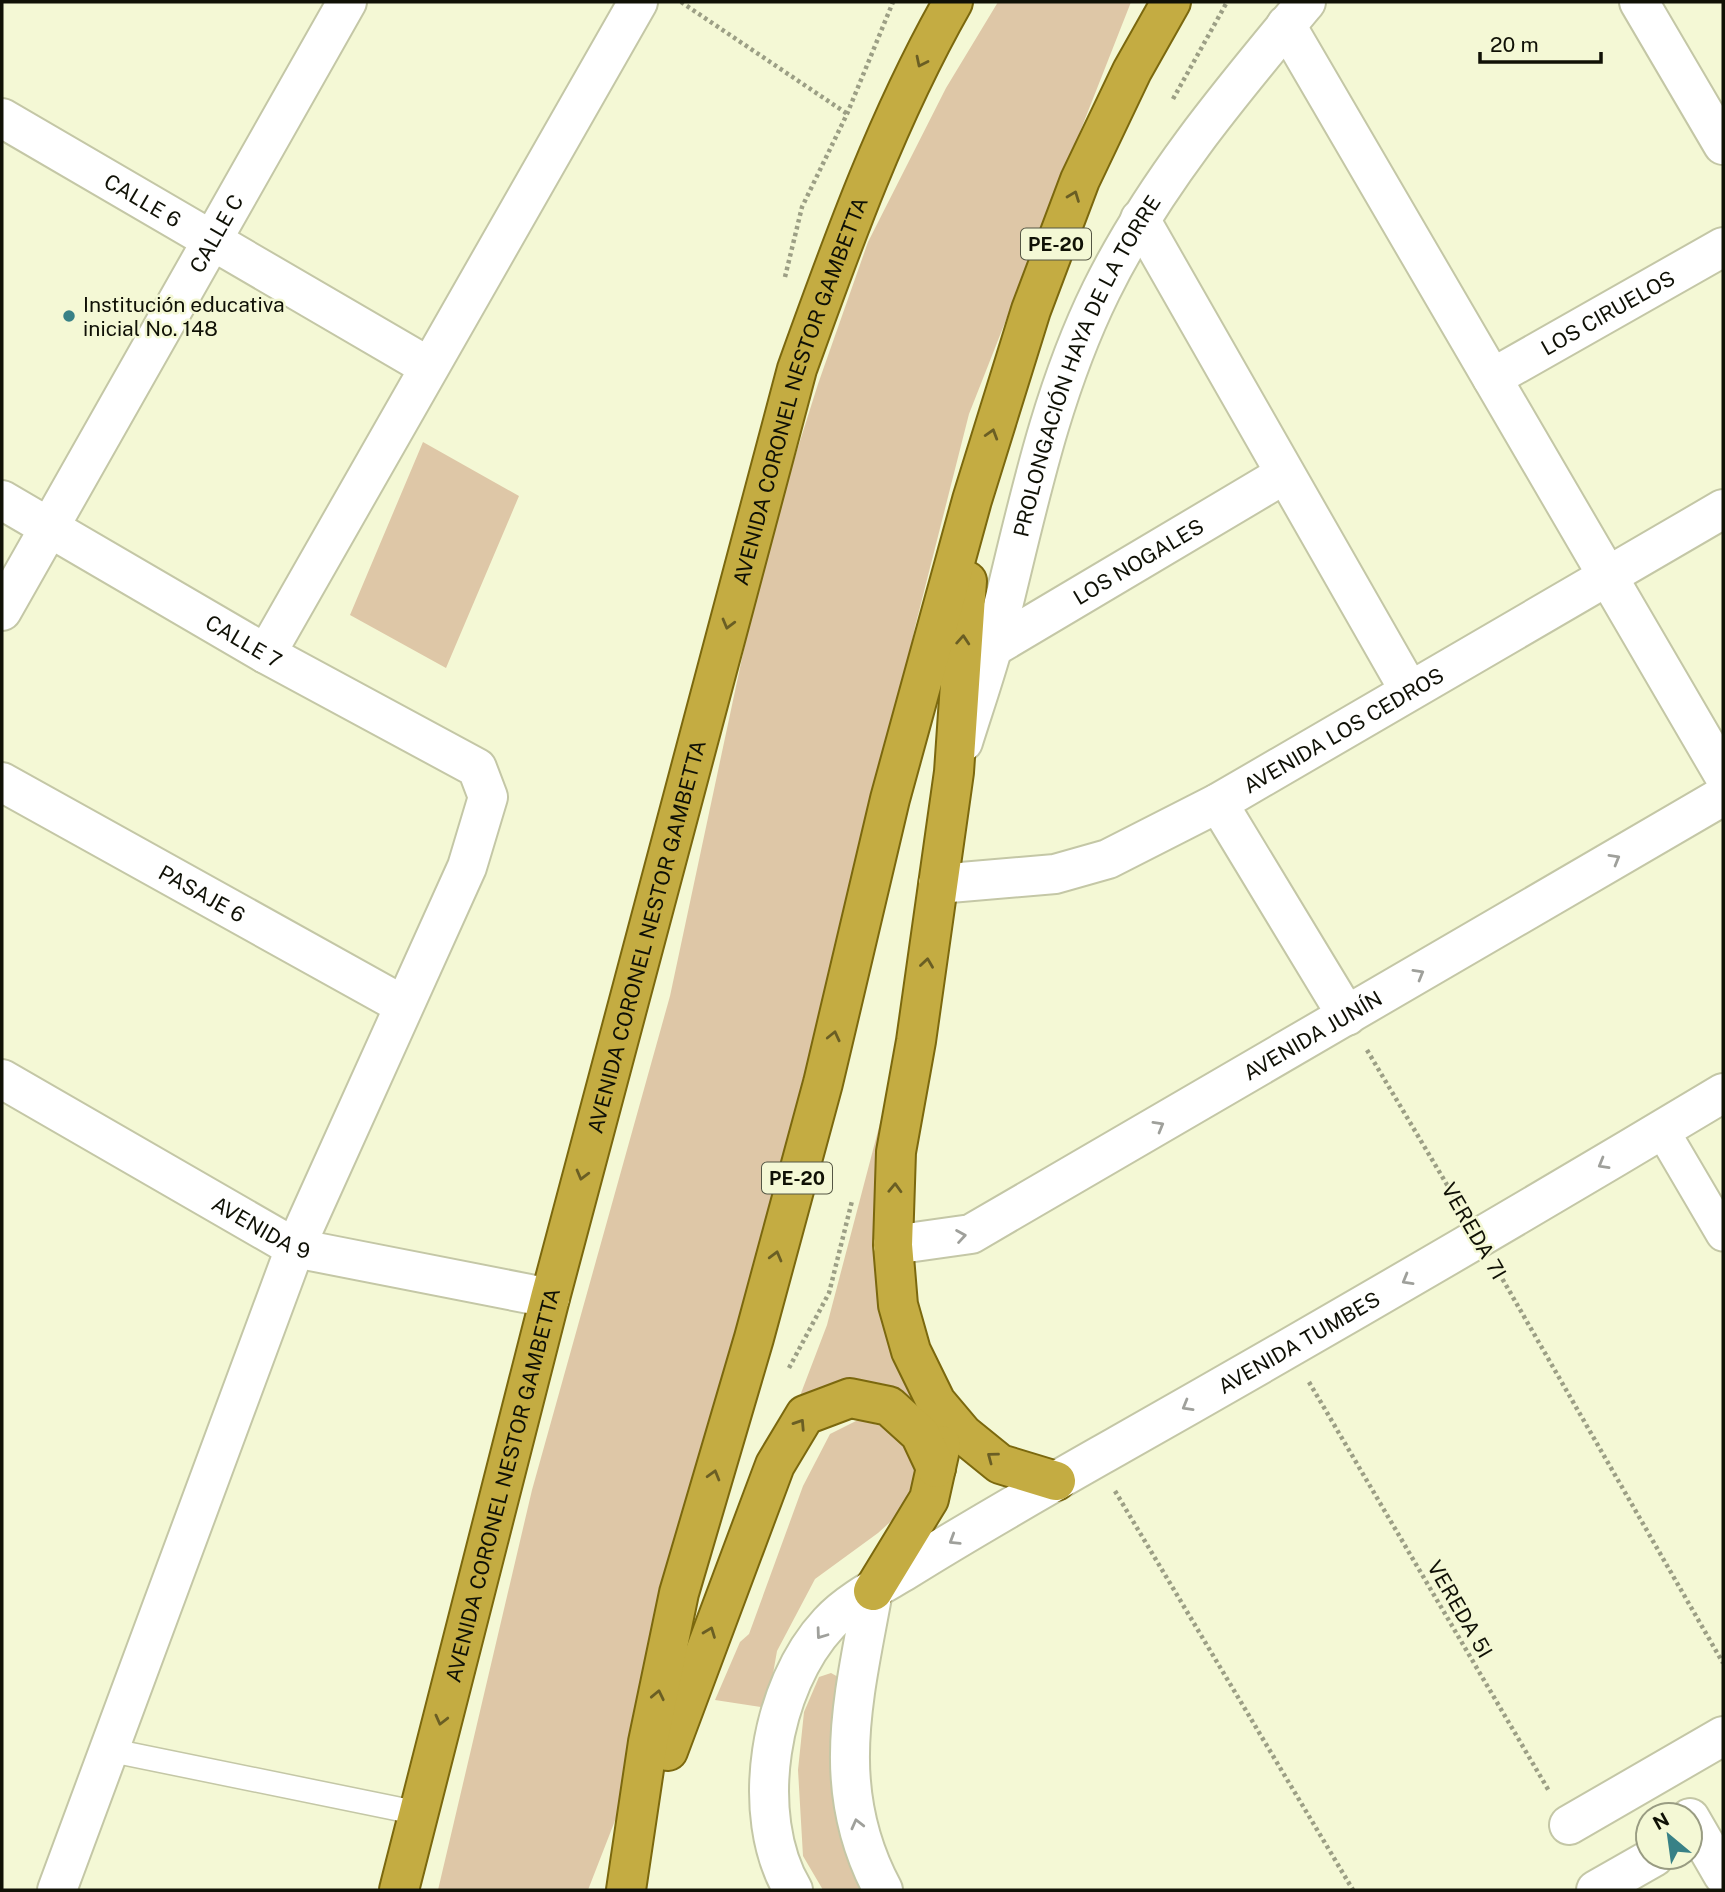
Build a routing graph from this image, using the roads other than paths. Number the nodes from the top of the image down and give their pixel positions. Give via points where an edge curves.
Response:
1 (638, 2) edge
2 (953, 2) edge
3 (1171, 2) edge
4 (1639, 2) edge
5 (336, 5) edge
6 (1296, 13) edge
7 (2, 118) edge
8 (1723, 145) edge
9 (1140, 219) junction
10 (211, 240) junction
11 (1723, 247) edge
12 (429, 367) junction
13 (1492, 378) junction
14 (1285, 474) junction
15 (2, 500) edge
16 (972, 500) junction
17 (1723, 509) edge
18 (49, 528) junction
19 (1608, 576) junction
20 (2, 611) edge
21 (992, 648) junction
22 (266, 654) junction
23 (1409, 690) junction
24 (954, 772) junction
25 (1723, 774) edge
26 (2, 782) edge
27 (1723, 796) edge
28 (1218, 803) junction
29 (938, 884) junction
30 (403, 1004) junction
31 (1347, 1016) junction
32 (2, 1079) edge
33 (1723, 1093) edge
34 (1662, 1130) junction
35 (1723, 1234) edge
36 (893, 1245) junction
37 (295, 1248) junction
38 (550, 1298) junction
39 (947, 1416) junction
40 (936, 1468) junction
41 (1056, 1481) junction
42 (873, 1591) junction
43 (1723, 1736) edge
44 (109, 1750) junction
45 (1664, 1770) junction
46 (1680, 1801) edge
47 (418, 1813) junction
48 (1569, 1825) road end
49 (1704, 1844) edge
50 (1634, 1868) edge
51 (629, 1875) edge
52 (1723, 1875) edge
53 (57, 1890) edge
54 (399, 1890) edge
55 (793, 1890) edge
56 (883, 1890) edge
57 (1596, 1890) edge

1 - 12 street
2 -> 38 highway, AVENIDA CORONEL NESTOR GAMBETTA via 887,135 797,369
16 -> 3 highway, PE-20 via 1031,310 1080,180
4 - 8 street
5 - 10 street, CALLE C
6 - 9 street, PROLONGACIÓN HAYA DE LA TORRE via 1212,118
6 - 13 street
7 - 10 street, CALLE 6
9 - 14 street
9 - 21 street, PROLONGACIÓN HAYA DE LA TORRE via 1100,292 1045,439
10 - 12 street, CALLE 6
10 - 18 street, CALLE C
11 - 13 street, LOS CIRUELOS
12 - 22 street
13 - 19 street
14 - 21 street, LOS NOGALES
14 - 23 street
15 - 18 street, CALLE 7
24 -> 16 highway
51 -> 16 highway, PE-20 via 648,1742 679,1593 823,1083 890,799
17 - 19 street, AVENIDA LOS CEDROS
18 - 20 street, CALLE C
18 - 22 street, CALLE 7
19 - 23 street, AVENIDA LOS CEDROS
19 - 25 street
21 - 24 street, PROLONGACIÓN HAYA DE LA TORRE
22 - 30 street, CALLE 7 via 477,768 484,782 488,797 467,867
23 - 28 street, AVENIDA LOS CEDROS
24 - 29 highway
26 - 30 street, PASAJE 6
31 -> 27 street, AVENIDA JUNÍN
28 - 29 street, AVENIDA LOS CEDROS via 1108,859 1055,874
28 - 31 street
36 -> 29 highway via 896,1152
30 - 37 street
36 -> 31 street, AVENIDA JUNÍN via 971,1234
32 - 37 street, AVENIDA 9
33 - 34 street, AVENIDA TUMBES
34 - 35 street
34 -> 41 street, AVENIDA TUMBES
36 - 39 highway via 898,1305 911,1351
37 - 38 street, AVENIDA 9
37 - 44 street
38 -> 47 highway, AVENIDA CORONEL NESTOR GAMBETTA
39 - 40 highway
41 -> 39 highway via 1000,1464
40 - 42 highway via 929,1499
51 -> 40 highway via 682,1707 737,1563 775,1465 805,1415 850,1398 889,1405 920,1434
41 -> 42 street, AVENIDA TUMBES
42 -> 55 street, AVENIDA TUMBES via 830,1621 792,1675 778,1721 769,1780 772,1835
56 -> 42 street via 857,1828 850,1782 849,1724
43 - 45 street
44 - 47 lane
44 - 53 street
45 - 46 street
45 - 48 street
47 - 54 highway, AVENIDA CORONEL NESTOR GAMBETTA
49 - 52 street
50 - 57 street

